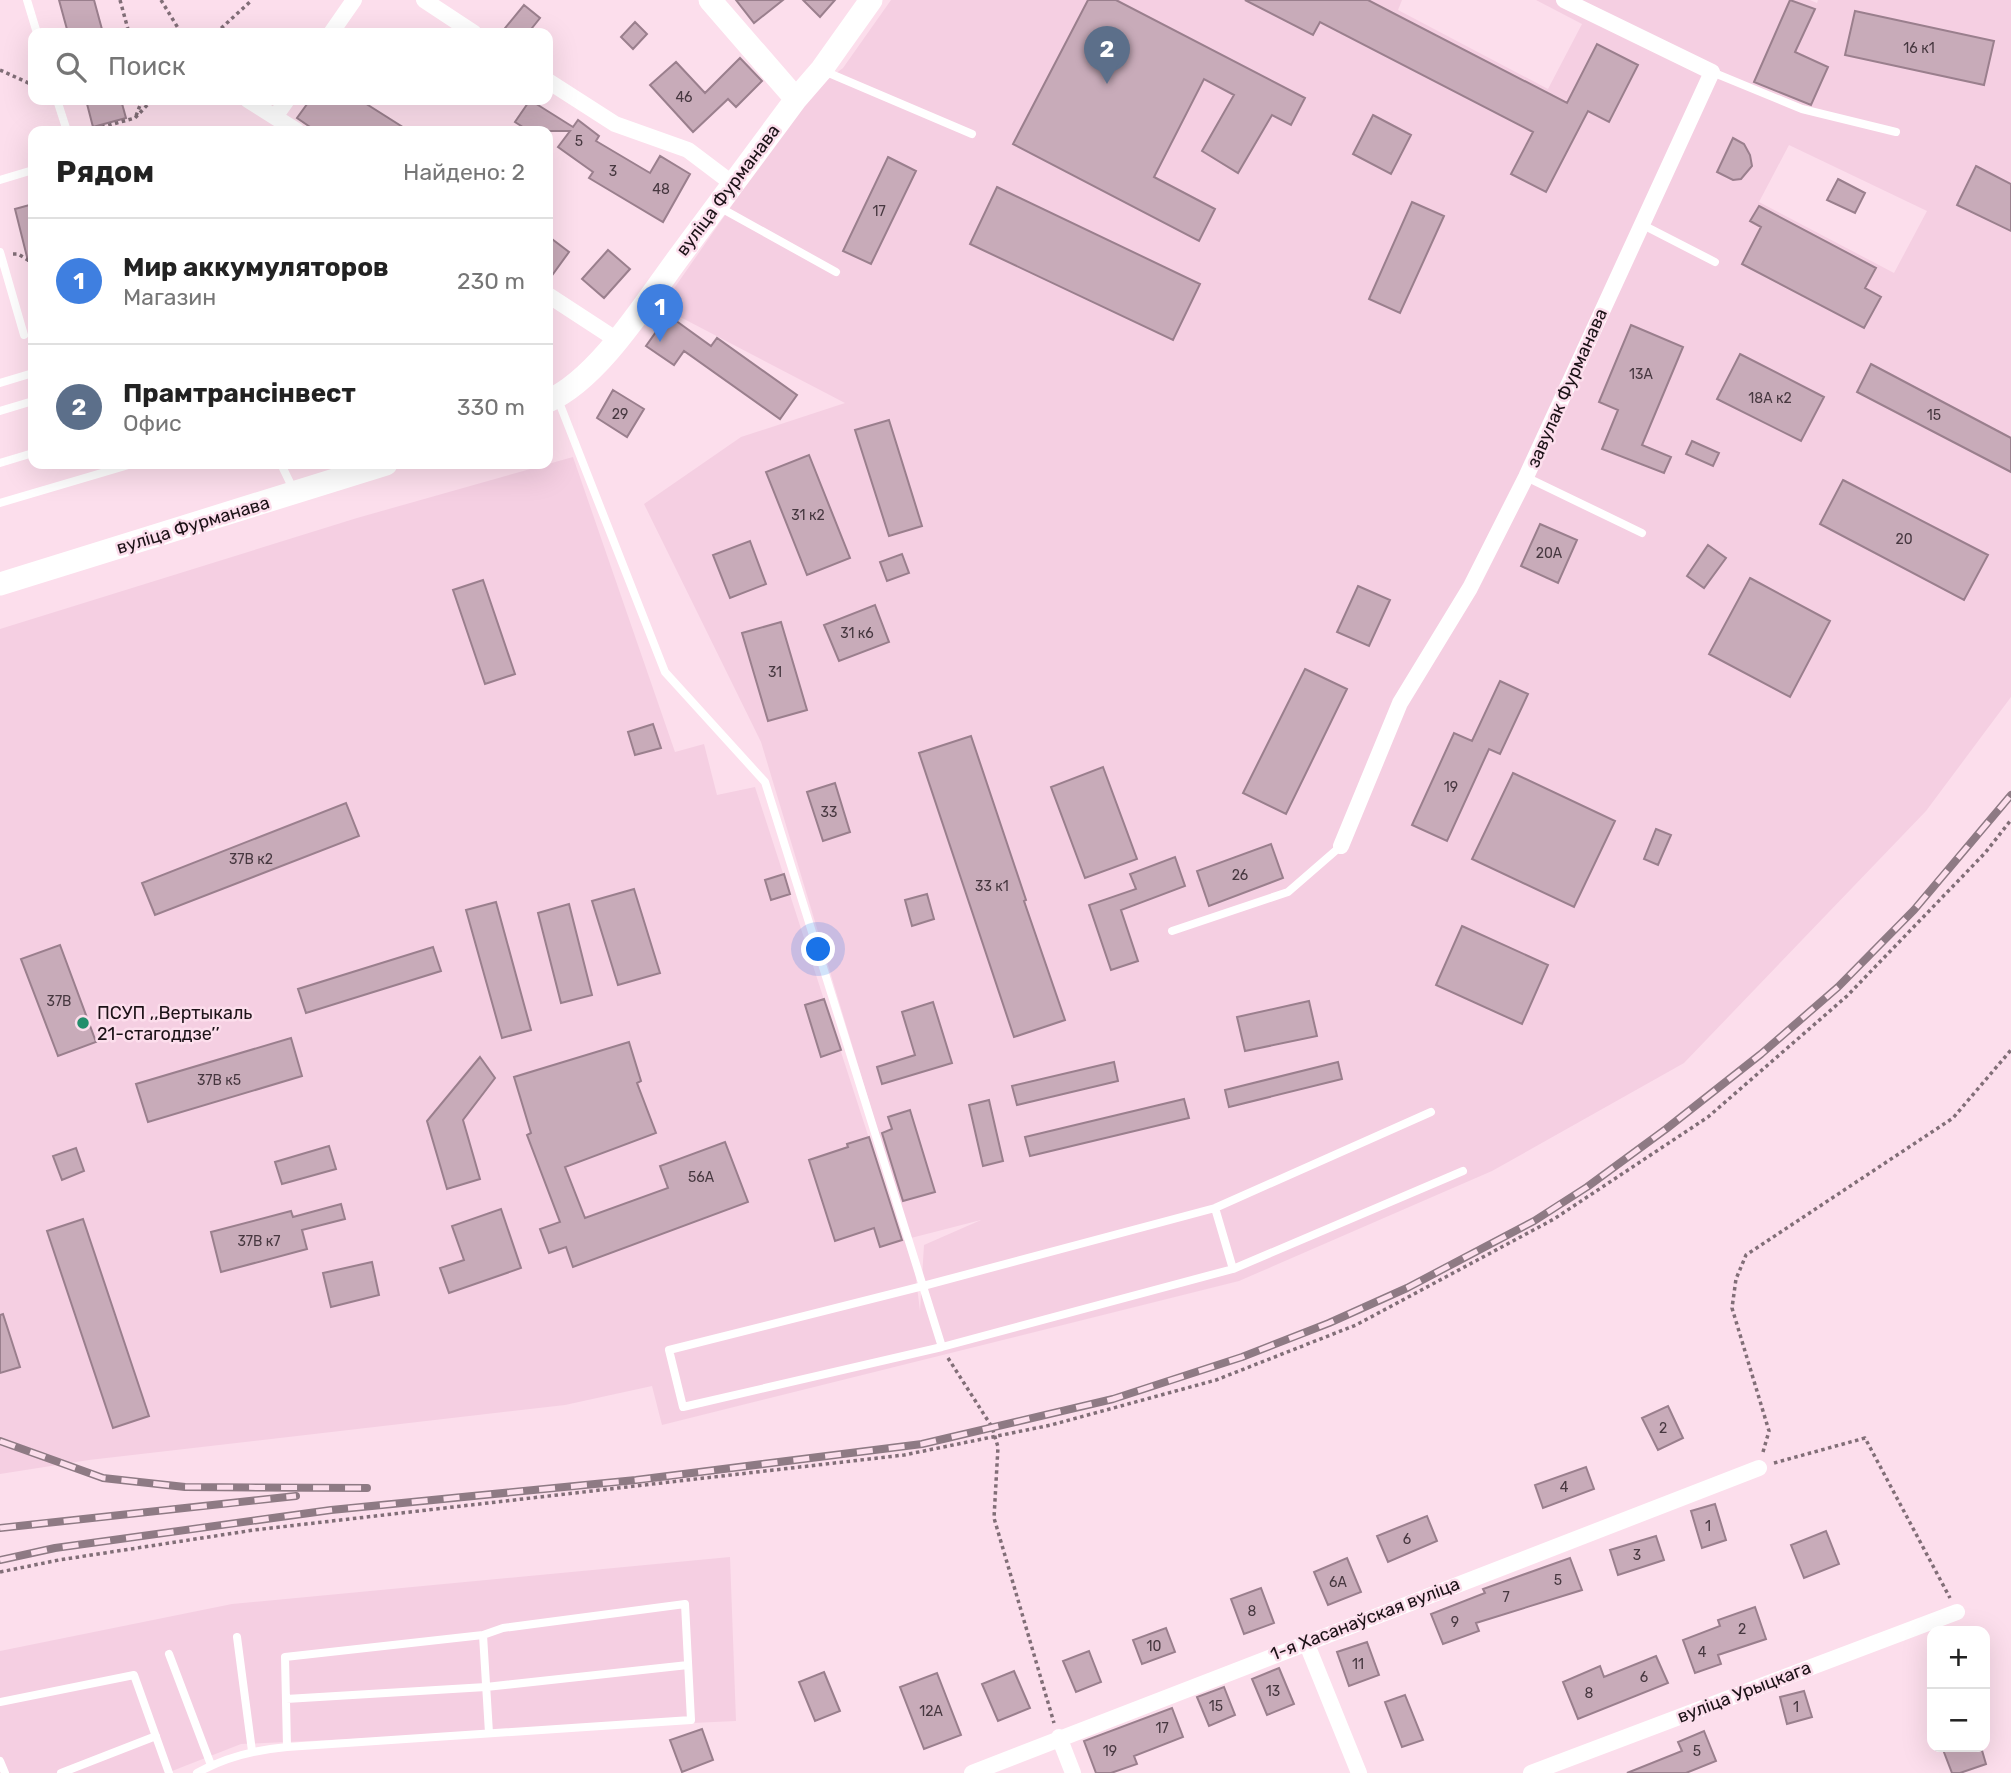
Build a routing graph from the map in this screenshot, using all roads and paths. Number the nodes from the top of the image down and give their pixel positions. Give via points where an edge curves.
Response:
1 (27, 0) edge
2 (121, 0) edge
3 (161, 0) edge
4 (252, 0) edge
5 (354, 0) edge
6 (424, 0) edge
7 (710, 0) edge
8 (1564, 0) edge
9 (866, 2) edge
10 (35, 28) edge
11 (128, 28) edge
12 (178, 28) edge
13 (221, 28) edge
14 (334, 28) edge
15 (466, 28) edge
16 (822, 69) junction
17 (0, 70) edge
18 (1712, 72) junction
19 (28, 83) edge
20 (553, 84) edge
21 (796, 99) junction
22 (59, 105) edge
23 (140, 105) edge
24 (147, 105) edge
25 (256, 105) edge
26 (283, 105) edge
27 (275, 117) junction
28 (135, 118) junction
29 (65, 126) edge
30 (106, 126) edge
31 (289, 126) edge
32 (1896, 132) dead end
33 (972, 134) dead end
34 (28, 172) edge
35 (0, 180) edge
36 (733, 184) junction
37 (716, 206) junction
38 (1641, 224) junction
39 (0, 253) edge
40 (28, 260) edge
41 (1715, 262) dead end
42 (836, 272) dead end
43 (553, 298) edge
44 (24, 335) dead end
45 (617, 340) junction
46 (28, 375) edge
47 (0, 383) edge
48 (553, 399) edge
49 (28, 403) edge
50 (0, 411) edge
51 (28, 455) edge
52 (0, 463) edge
53 (115, 469) edge
54 (284, 469) edge
55 (370, 469) edge
56 (1526, 477) junction
57 (296, 493) junction
58 (0, 503) edge
59 (1642, 533) dead end
60 (0, 584) edge
61 (2011, 820) edge
62 (1341, 846) joint
63 (1172, 932) dead end
64 (2011, 1050) edge
65 (1431, 1112) dead end
66 (1462, 1171) dead end
67 (1214, 1208) junction
68 (1233, 1269) junction
69 (923, 1286) junction
70 (942, 1347) junction
71 (995, 1438) junction
72 (1759, 1468) junction
73 (0, 1572) edge
74 (1957, 1612) joint
75 (483, 1635) junction
76 (237, 1637) dead end
77 (1306, 1642) junction
78 (169, 1654) dead end
79 (688, 1665) junction
80 (486, 1687) junction
81 (286, 1699) junction
82 (0, 1702) edge
83 (489, 1733) junction
84 (156, 1736) junction
85 (1059, 1737) junction
86 (287, 1746) junction
87 (252, 1751) junction
88 (0, 1761) edge
89 (211, 1765) junction
90 (5, 1773) edge
91 (61, 1773) edge
92 (169, 1773) edge
93 (197, 1773) edge
94 (972, 1773) edge
95 (1073, 1773) edge
96 (1359, 1773) edge
97 (1531, 1773) edge

1 - 10 lane
2 - 11 path
3 - 12 path
4 - 13 path
5 - 14 street
6 - 15 street
7 - 21 street
8 - 18 street
9 - 16 street, вуліца Фурманава
16 - 21 street, вуліца Фурманава
16 - 33 lane
17 - 19 path
18 - 32 lane via 1802,109
18 - 38 street, завулак Фурманава
20 - 36 street via 615,124 688,150
21 - 36 street, вуліца Фурманава
22 - 29 lane
23 - 28 path
24 - 28 path
25 - 27 street
26 - 27 street
27 - 31 street
28 - 30 path
34 - 35 lane
36 - 37 street, вуліца Фурманава
37 - 42 lane
37 - 45 street, вуліца Фурманава
38 - 41 lane
38 - 56 street, завулак Фурманава
39 - 40 path
39 - 44 lane
43 - 45 street
45 - 48 street, вуліца Фурманава via 583,377
46 - 47 lane
48 - 69 lane via 664,672 765,782
49 - 50 lane
51 - 52 lane
53 - 58 lane
54 - 57 lane
55 - 57 street, вуліца Фурманава
56 - 59 lane
56 - 62 street, завулак Фурманава via 1470,588 1400,703
57 - 60 street, вуліца Фурманава
61 - 71 path via 1847,996 1708,1118 1554,1219 1356,1325 1216,1380
62 - 63 lane via 1288,892
64 - 72 path via 1953,1118 1746,1255 1736,1279 1732,1308 1769,1432
65 - 67 lane
66 - 68 lane
67 - 68 lane
67 - 69 lane
68 - 70 lane
69 - 70 lane
69 - 70 lane via 669,1350 683,1407
70 - 71 path
71 - 73 path via 877,1458 254,1530
71 - 85 path via 994,1518
72 - 74 path via 1866,1438
72 - 77 street, 1-я Хасанаўская вуліца
74 - 97 street, вуліца Урыцкага
75 - 79 lane via 503,1628 685,1604
75 - 80 lane
75 - 81 lane via 285,1657
76 - 87 lane
77 - 85 street, 1-я Хасанаўская вуліца
77 - 96 street
78 - 89 lane
79 - 80 lane
79 - 83 lane via 691,1720
80 - 81 lane
80 - 83 lane
81 - 86 lane
82 - 84 lane via 134,1675
83 - 86 lane
84 - 91 lane
84 - 92 lane
85 - 94 street, 1-я Хасанаўская вуліца
85 - 95 street
86 - 87 lane
87 - 89 lane
88 - 90 lane
89 - 93 lane

